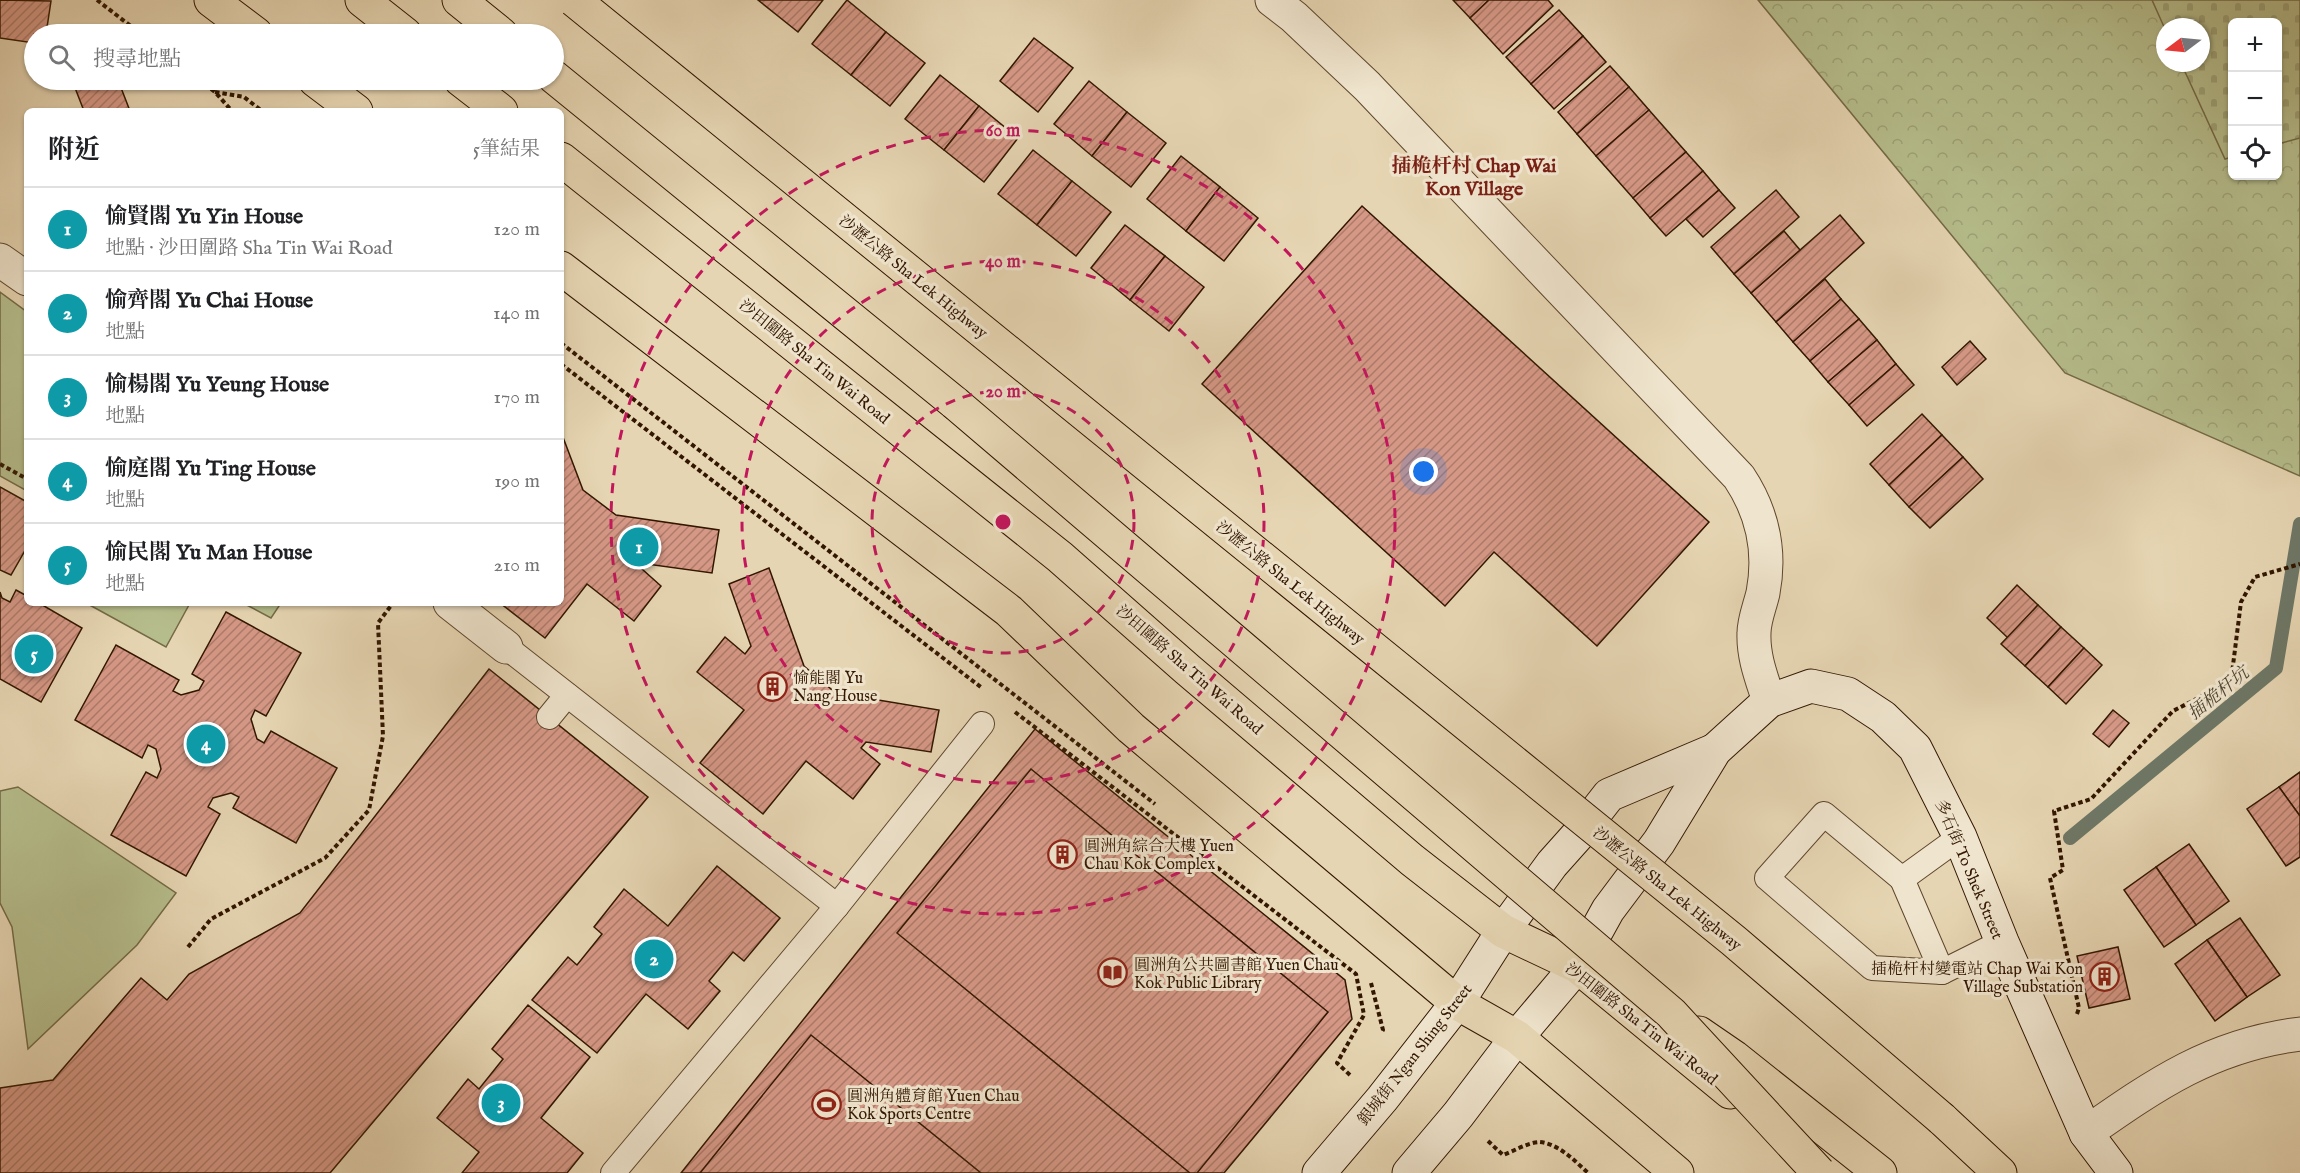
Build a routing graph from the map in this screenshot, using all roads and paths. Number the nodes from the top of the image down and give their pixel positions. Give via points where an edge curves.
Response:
1 (97, 0) edge
2 (211, 0) edge
3 (362, 0) edge
4 (459, 0) edge
5 (574, 0) edge
6 (1272, 0) edge
7 (128, 24) edge
8 (243, 24) edge
9 (392, 24) edge
10 (489, 24) edge
11 (564, 85) edge
12 (212, 90) edge
13 (328, 90) edge
14 (474, 90) edge
15 (215, 92) junction
16 (229, 108) edge
17 (258, 108) edge
18 (352, 108) edge
19 (497, 108) edge
20 (564, 161) edge
21 (0, 260) edge
22 (564, 270) edge
23 (24, 277) edge
24 (564, 345) edge
25 (0, 464) edge
26 (24, 477) edge
27 (2300, 564) edge
28 (391, 606) edge
29 (454, 606) edge
30 (506, 647) joint
31 (567, 695) junction
32 (1769, 701) junction
33 (549, 717) dead end
34 (982, 724) dead end
35 (1715, 750) junction
36 (1159, 807) dead end
37 (1960, 837) junction
38 (1902, 879) junction
39 (837, 906) junction
40 (1503, 931) junction
41 (2002, 942) junction
42 (188, 947) dead end
43 (1577, 966) junction
44 (1942, 972) junction
45 (1370, 979) dead end
46 (1457, 1003) junction
47 (1671, 1013) junction
48 (2076, 1019) dead end
49 (2300, 1034) edge
50 (1517, 1037) junction
51 (1377, 1040) dead end
52 (2086, 1133) junction
53 (1485, 1138) dead end
54 (613, 1173) edge
55 (1318, 1173) edge
56 (1409, 1173) edge
57 (1588, 1173) edge
58 (1677, 1173) edge
59 (1820, 1173) edge
60 (1880, 1173) edge
61 (2000, 1173) edge
62 (2116, 1173) edge

1 - 7 path
2 - 8 main road
3 - 9 main road
4 - 10 main road
5 - 61 main road, 沙瀝公路 Sha Lek Highway, bridge via 1734,941
6 - 32 street via 1366,86 1739,477 1756,508 1766,543 1754,654
11 - 47 main road, bridge via 955,403
12 - 15 path
13 - 18 main road
14 - 19 main road
15 - 16 path
15 - 17 path via 244,97
20 - 40 main road, 沙田圍路 Sha Tin Wai Road via 1060,556 1412,860
21 - 23 street
22 - 46 main road via 1009,611 1131,728
24 - 36 path
25 - 26 path
27 - 48 path via 2255,577 2241,602 2231,681 2173,711 2091,799 2054,811 2063,870 2050,878 2079,1008
28 - 42 path via 378,622 383,736 369,810 325,858 211,919
29 - 30 street
30 - 31 lane
31 - 33 lane
31 - 39 lane
32 - 35 street, 多石街 To Shek Street
32 - 37 street, 多石街 To Shek Street via 1811,686 1848,694 1883,717 1915,748
34 - 39 lane
35 - 40 street, 多石街 To Shek Street via 1610,795
35 - 43 street, 多石街 To Shek Street via 1659,842 1608,910
37 - 38 lane
37 - 41 street, 多石街 To Shek Street
38 - 44 lane
38 - 44 lane via 1824,814 1767,878 1872,968
39 - 54 lane
40 - 43 main road, 沙田圍路 Sha Tin Wai Road
40 - 46 street, 銀城街 Ngan Shing Street
41 - 44 lane
41 - 52 street, 多石街 To Shek Street
43 - 50 street
43 - 59 main road, 沙田圍路 Sha Tin Wai Road via 1764,1120
45 - 51 path via 1383,1030
46 - 50 main road
46 - 55 street, 銀城街 Ngan Shing Street
47 - 59 main road, bridge
47 - 60 main road, bridge via 1734,1057
49 - 52 street via 2237,1047 2197,1062 2151,1087
50 - 56 street
50 - 58 main road
52 - 62 street, 多石街 To Shek Street
53 - 57 path via 1503,1155 1538,1142 1563,1151

